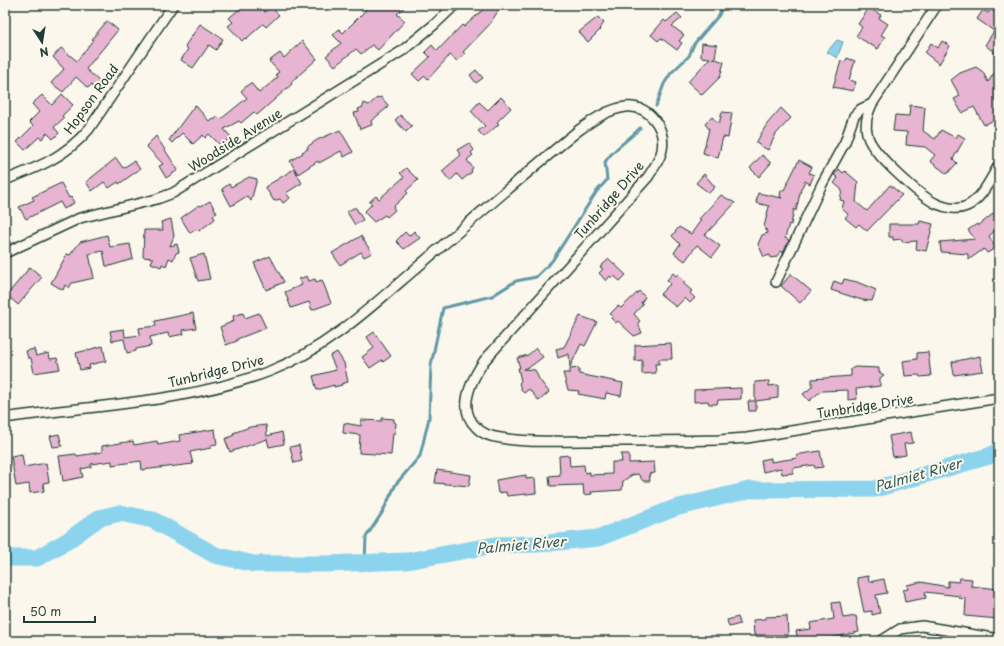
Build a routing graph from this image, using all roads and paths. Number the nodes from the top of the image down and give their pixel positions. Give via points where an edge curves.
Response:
1 (173, 5) edge
2 (455, 5) edge
3 (937, 5) edge
4 (872, 104) junction
5 (999, 165) edge
6 (5, 180) edge
7 (5, 253) edge
8 (776, 282) dead end
9 (999, 398) edge
10 (5, 418) edge
11 (999, 639) edge
12 (881, 641) edge

1 - 6 street, Hopson Road via 89,129 78,141 57,158
2 - 7 street, Woodside Avenue via 402,51 173,193 80,218
3 - 4 street
4 - 5 street via 867,114 866,126 870,144 883,160 934,202 954,208 968,206 979,196
4 - 8 street via 854,116 845,142 822,184
9 - 10 street, Tunbridge Drive via 747,438 719,440 547,441 502,438 476,428 469,413 467,394 480,367 530,307 648,177 659,159 662,141 658,125 646,112 626,107 605,113 579,130 382,298 328,340 289,363 250,378 182,395
11 - 12 street via 922,626 900,629

